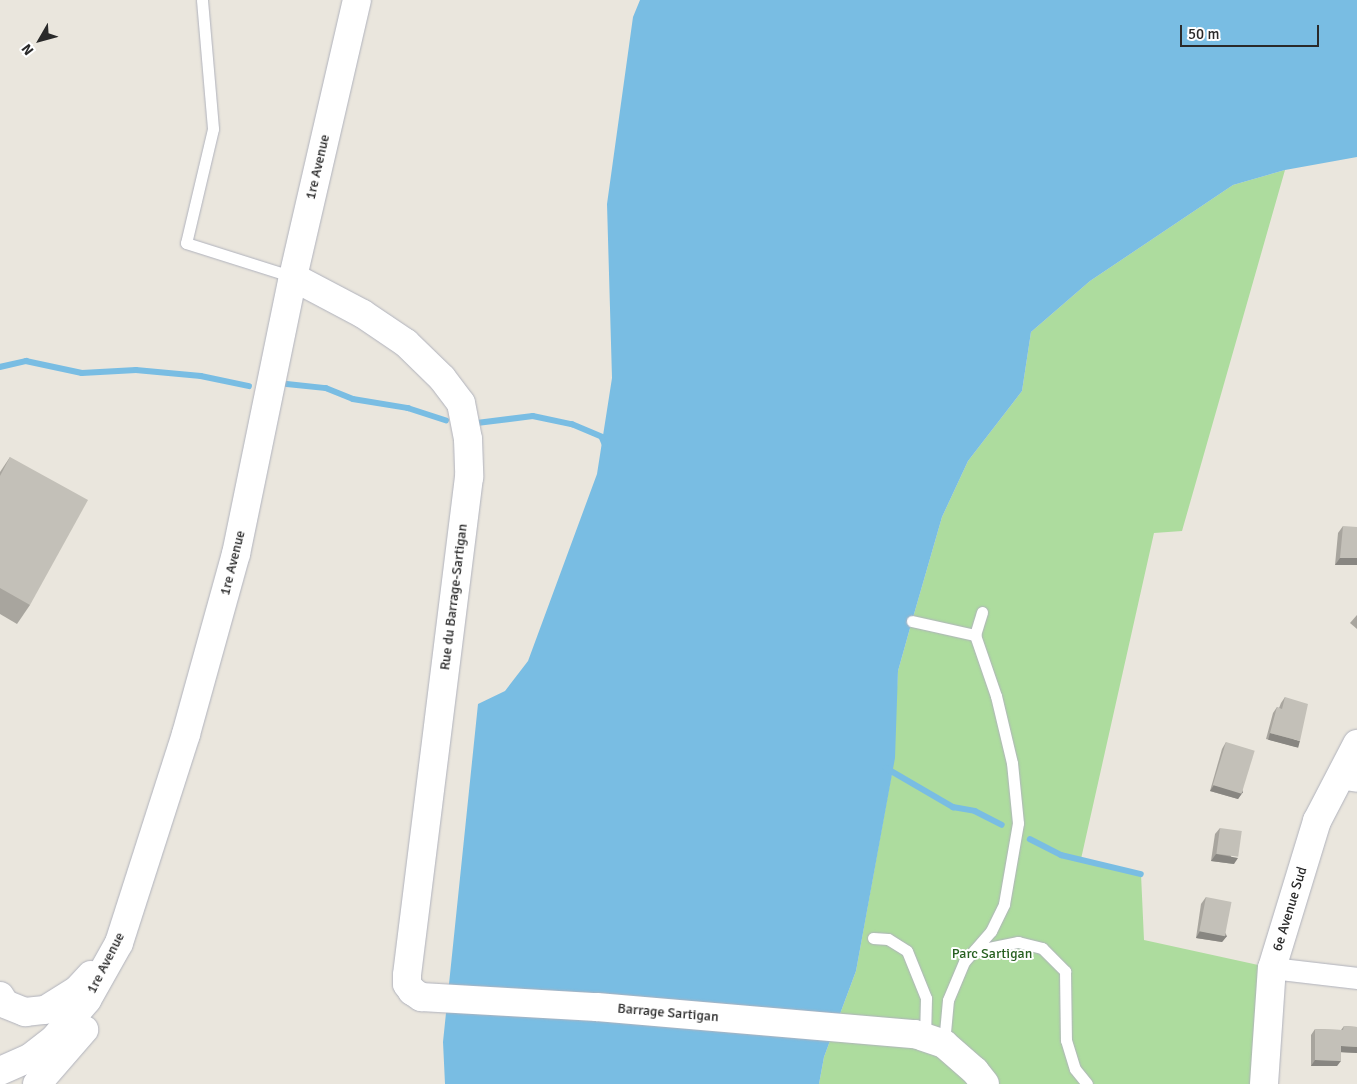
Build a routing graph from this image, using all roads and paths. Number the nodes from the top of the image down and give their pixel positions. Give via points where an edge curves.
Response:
1 (202, 0) edge
2 (357, 0) edge
3 (293, 277) junction
4 (982, 612) dead end
5 (912, 621) dead end
6 (975, 635) junction
7 (1357, 744) edge
8 (1348, 779) edge
9 (873, 938) dead end
10 (119, 943) junction
11 (974, 951) junction
12 (1272, 968) junction
13 (1357, 978) edge
14 (0, 996) edge
15 (421, 997) joint
16 (928, 1039) junction
17 (0, 1071) edge
18 (37, 1084) edge
19 (985, 1084) edge
20 (1087, 1084) edge
21 (1264, 1084) edge

1 - 3 lane via 213,129 186,244
2 - 3 main road, 1re Avenue
3 - 10 main road, 1re Avenue via 236,554 186,734
3 - 15 main road, Rue du Barrage-Sartigan via 363,314 406,343 442,378 461,403 468,439 469,477 407,975 407,984
4 - 6 lane
5 - 6 lane
6 - 11 lane via 996,696 1012,763 1018,823 1004,904 991,931
7 - 8 main road, 6e Avenue Sud
8 - 12 main road, 6e Avenue Sud via 1316,821
9 - 16 lane via 888,939 907,951 926,998
10 - 14 main road via 78,989 45,1010 25,1012 5,1004
10 - 17 main road, 1re Avenue via 87,1000 55,1038 31,1058
10 - 18 main road via 106,992 77,1040
11 - 16 lane via 964,962
11 - 20 lane via 1018,942 1042,948 1065,971 1066,1040 1075,1069
12 - 13 street
12 - 21 main road, 6e Avenue Sud
15 - 16 main road, Barrage Sartigan via 597,1007
16 - 19 main road via 975,1071

